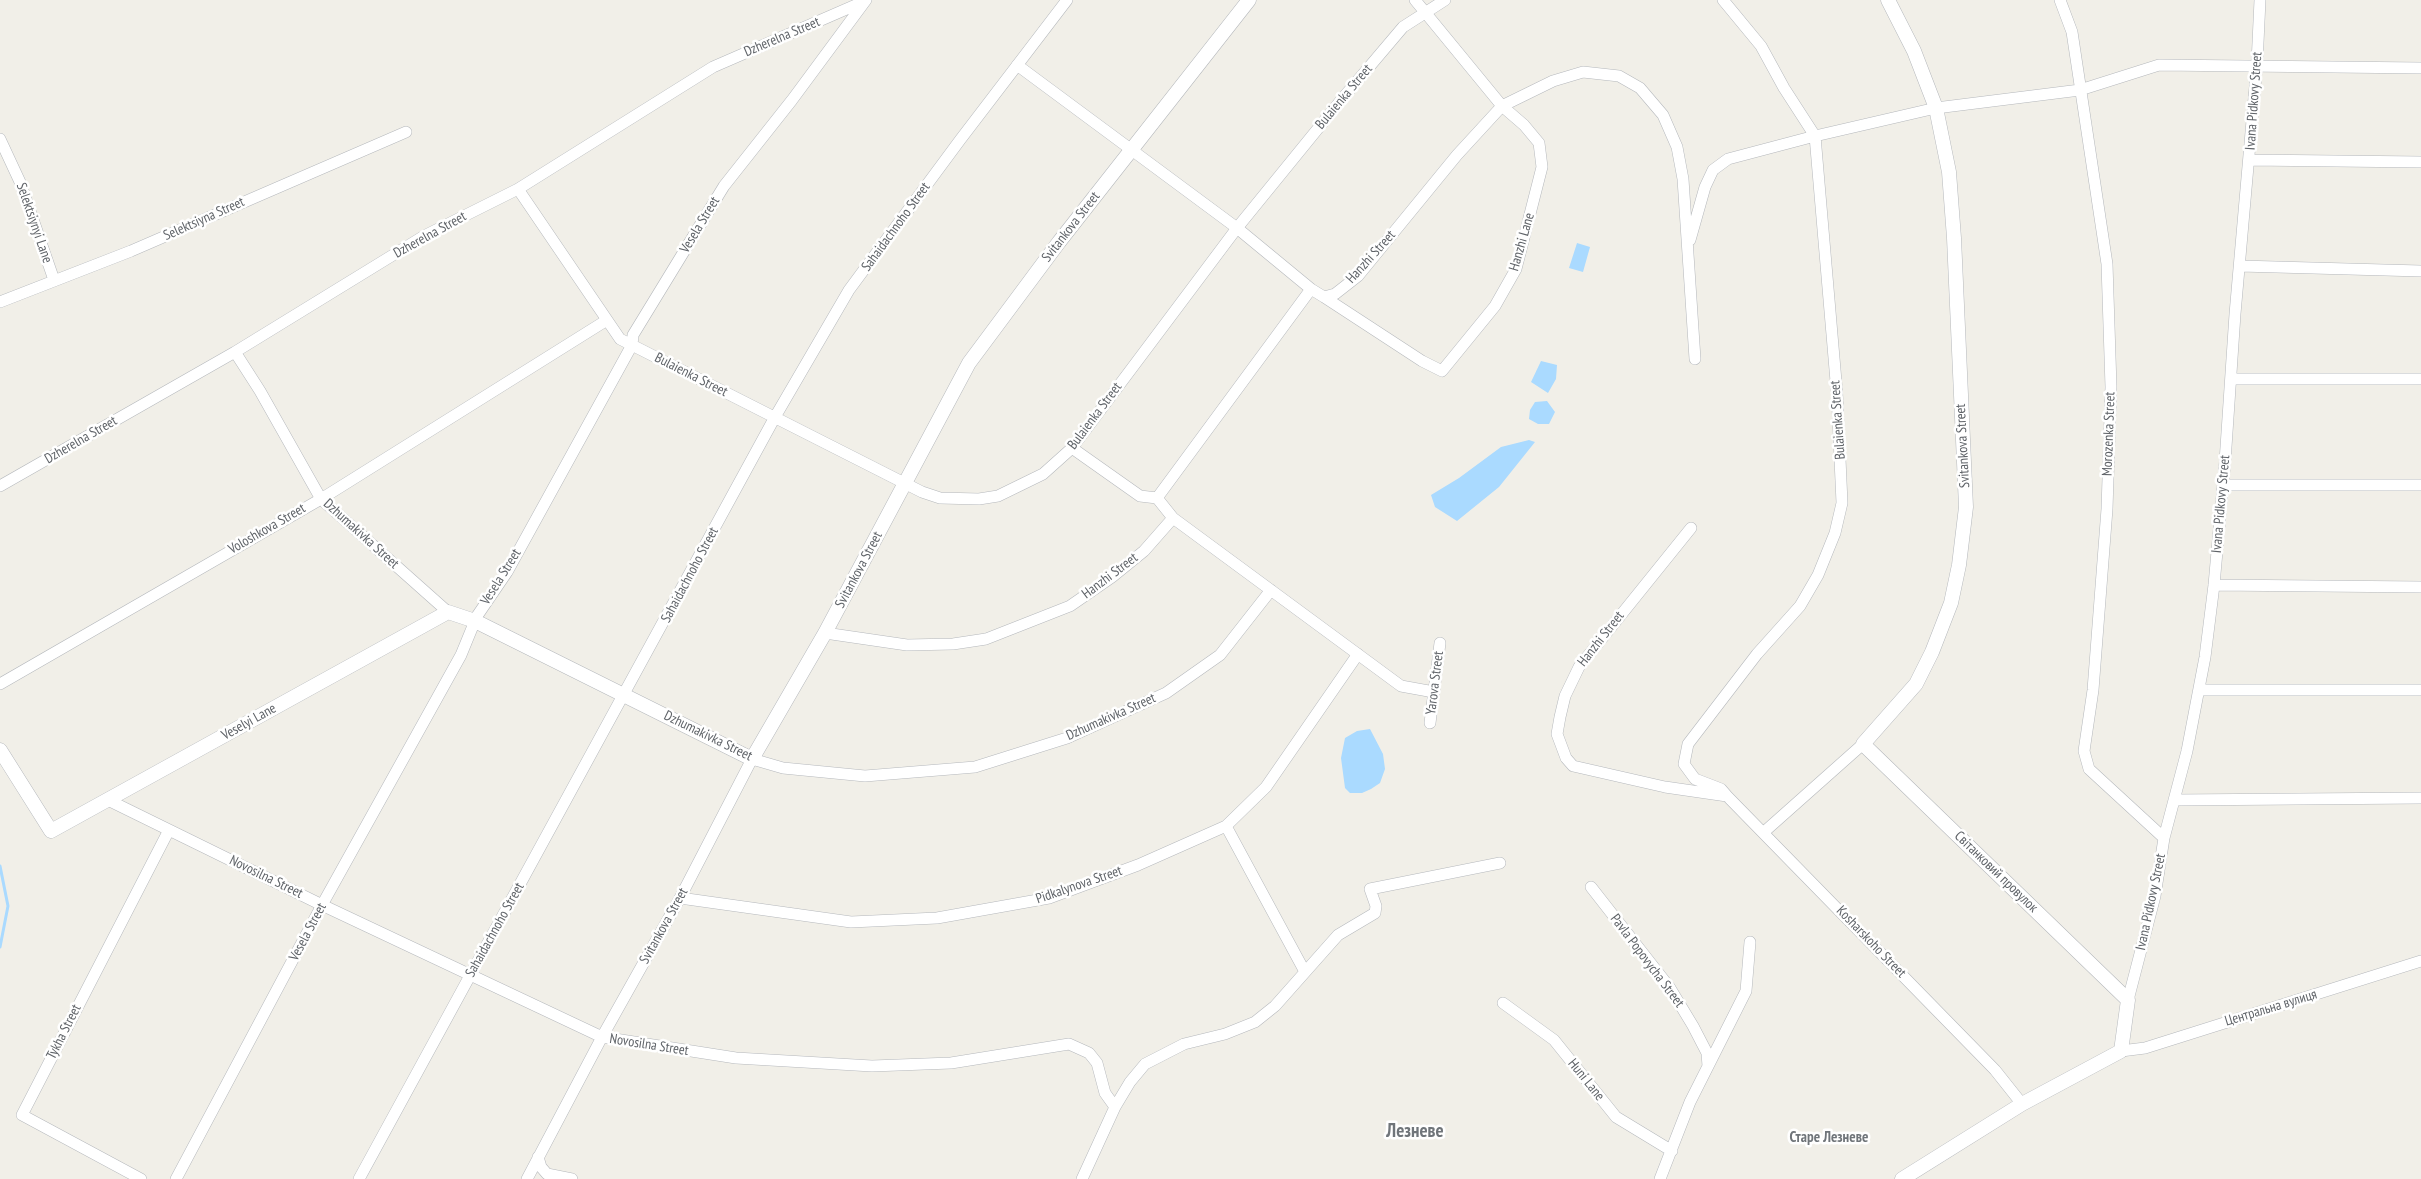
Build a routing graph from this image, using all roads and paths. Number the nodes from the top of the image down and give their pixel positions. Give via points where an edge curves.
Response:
1 (867, 0) edge
2 (1067, 0) edge
3 (1248, 0) edge
4 (1415, 0) edge
5 (1445, 0) edge
6 (1722, 0) edge
7 (1888, 0) edge
8 (2060, 0) edge
9 (2260, 0) edge
10 (1424, 14) junction
11 (2257, 64) junction
12 (1017, 65) junction
13 (2421, 68) edge
14 (2080, 90) junction
15 (1502, 106) junction
16 (1936, 108) junction
17 (406, 132) dead end
18 (1815, 136) junction
19 (0, 140) edge
20 (1132, 151) junction
21 (2250, 160) junction
22 (2421, 162) edge
23 (518, 189) junction
24 (1237, 228) junction
25 (1688, 249) junction
26 (2240, 266) junction
27 (2421, 271) edge
28 (54, 280) junction
29 (1311, 289) junction
30 (1324, 297) junction
31 (0, 302) edge
32 (607, 320) junction
33 (632, 345) junction
34 (235, 352) junction
35 (1695, 359) dead end
36 (2231, 379) junction
37 (2421, 379) edge
38 (775, 417) junction
39 (1072, 448) junction
40 (905, 484) junction
41 (2223, 485) junction
42 (2421, 485) edge
43 (0, 486) edge
44 (321, 498) junction
45 (1157, 498) junction
46 (1173, 518) junction
47 (1691, 528) dead end
48 (2214, 585) junction
49 (2421, 587) edge
50 (1272, 590) junction
51 (448, 612) junction
52 (475, 621) junction
53 (825, 632) junction
54 (1440, 643) dead end
55 (1358, 654) junction
56 (0, 684) edge
57 (2199, 690) junction
58 (2421, 690) edge
59 (1434, 692) junction
60 (624, 695) junction
61 (1430, 723) dead end
62 (1863, 744) junction
63 (0, 750) edge
64 (752, 759) junction
65 (1727, 796) junction
66 (2421, 798) edge
67 (108, 800) junction
68 (2175, 800) junction
69 (1226, 826) junction
70 (169, 830) junction
71 (1764, 832) junction
72 (2164, 838) junction
73 (1500, 864) dead end
74 (1591, 887) dead end
75 (680, 898) junction
76 (322, 905) junction
77 (1750, 942) dead end
78 (2421, 960) edge
79 (1305, 972) junction
80 (470, 976) junction
81 (2128, 1000) junction
82 (1503, 1003) dead end
83 (602, 1037) junction
84 (2121, 1050) junction
85 (1708, 1066) junction
86 (2022, 1104) junction
87 (1114, 1107) junction
88 (1672, 1151) junction
89 (538, 1157) junction
90 (140, 1179) edge
91 (176, 1179) edge
92 (359, 1179) edge
93 (527, 1179) edge
94 (572, 1179) edge
95 (1082, 1179) edge
96 (1660, 1179) edge
97 (1902, 1179) edge

1 - 23 street, Dzherelna Street via 713,67
1 - 33 street, Vesela Street via 724,186 632,335
2 - 12 street, Sahaidachnoho Street
3 - 20 street, Svitankova Street
4 - 10 street, Hanzhi Lane
5 - 10 street, Bulaienka Street
6 - 18 street, Bulaienka Street via 1761,46
7 - 16 street, Svitankova Street via 1914,51
8 - 14 street, Morozenka Street via 2072,32
9 - 11 street, Ivana Pidkovy Street
10 - 15 street, Hanzhi Lane
10 - 24 street, Bulaienka Street via 1403,27
11 - 13 street
11 - 14 street via 2160,65
11 - 21 street, Ivana Pidkovy Street
12 - 20 street
12 - 38 street, Sahaidachnoho Street via 849,290
14 - 16 street
14 - 72 street, Morozenka Street via 2107,264 2111,387 2107,509 2093,690 2084,751 2089,769
15 - 25 street, Hanzhi Street via 1553,81 1583,72 1619,76 1640,88 1663,115 1677,148 1684,179
15 - 30 street, Hanzhi Street via 1457,155 1358,276 1335,294
15 - 30 street, Hanzhi Lane via 1539,143 1542,167 1516,269 1495,306 1442,371
16 - 18 street
16 - 62 street, Svitankova Street via 1949,172 1954,238 1966,507 1951,603 1932,652 1916,684
17 - 28 street, Selektsiyna Street via 131,251
18 - 25 street via 1728,159 1713,170
18 - 65 street, Bulaienka Street via 1837,394 1842,503 1835,533 1818,575 1800,606 1688,744 1684,764 1695,779 1721,789
19 - 28 street, Selektsiynyi Lane via 20,182
20 - 24 street
20 - 40 street, Svitankova Street via 969,363
21 - 22 street
21 - 26 street, Ivana Pidkovy Street
23 - 32 street, Bulaienka Street
23 - 34 street, Dzherelna Street via 424,236
24 - 29 street
24 - 39 street, Bulaienka Street
25 - 35 street, Hanzhi Street
26 - 27 street
26 - 36 street, Ivana Pidkovy Street
28 - 31 street, Selektsiyna Street
29 - 30 street
29 - 45 street
32 - 33 street, Bulaienka Street via 620,339
32 - 44 street, Voloshkova Street
33 - 38 street, Bulaienka Street
33 - 52 street, Vesela Street via 507,572
34 - 43 street, Dzherelna Street
34 - 44 street, Dzhumakivka Street
36 - 37 street
36 - 41 street, Ivana Pidkovy Street
38 - 40 street, Bulaienka Street
38 - 60 street, Sahaidachnoho Street
39 - 40 street, Bulaienka Street via 1043,474 998,496 940,498
39 - 45 street via 1140,496
40 - 53 street, Svitankova Street
41 - 42 street
41 - 48 street, Ivana Pidkovy Street
44 - 51 street, Dzhumakivka Street
44 - 56 street, Voloshkova Street
45 - 46 street
46 - 50 street
46 - 53 street, Hanzhi Street via 1144,551 1070,606 986,638 953,644 907,646
47 - 65 street, Hanzhi Street via 1579,667 1565,696 1557,734 1563,754 1573,766 1665,787
48 - 49 street
48 - 57 street, Ivana Pidkovy Street
50 - 55 street
50 - 64 street, Dzhumakivka Street via 1220,655 1166,693 1067,738 975,768 865,776 783,768
51 - 52 street, Dzhumakivka Street
51 - 67 street, Veselyi Lane
52 - 60 street, Dzhumakivka Street
52 - 76 street, Vesela Street via 462,655
53 - 64 street, Svitankova Street
54 - 59 street, Yarova Street
55 - 59 street via 1401,686
55 - 69 street, Pidkalynova Street via 1266,787
57 - 58 street
57 - 68 street, Ivana Pidkovy Street
59 - 61 street, Yarova Street
60 - 64 street, Dzhumakivka Street
60 - 80 street, Sahaidachnoho Street
62 - 71 street, Svitankova Street
62 - 81 street, Світанковий провулок
63 - 67 street, Veselyi Lane via 51,832
64 - 75 street, Svitankova Street
65 - 71 street, Kosharskoho Street
66 - 68 street
67 - 70 street, Novosilna Street
68 - 72 street, Ivana Pidkovy Street
69 - 75 street, Pidkalynova Street via 1138,865 1049,898 938,918 851,922
69 - 79 street
70 - 76 street, Novosilna Street
70 - 90 street, Tykha Street via 22,1115
71 - 86 street, Kosharskoho Street via 1995,1070
72 - 81 street, Ivana Pidkovy Street via 2155,896
73 - 79 street via 1370,889 1375,913 1338,935
74 - 85 street, Pavla Popovycha Street via 1670,988 1707,1053
75 - 83 street, Svitankova Street
76 - 80 street, Novosilna Street
76 - 91 street, Vesela Street
77 - 85 street via 1746,991
78 - 84 street, Центральна вулиця via 2144,1048
79 - 87 street via 1275,1006 1254,1022 1225,1034 1184,1044 1146,1064
80 - 83 street, Novosilna Street
80 - 92 street, Sahaidachnoho Street
81 - 84 street
82 - 88 street, Huni Lane via 1554,1040 1616,1117
83 - 87 street, Novosilna Street via 736,1058 872,1066 951,1062 1069,1044 1089,1053 1097,1064 1104,1093
83 - 89 street, Svitankova Street
84 - 86 street
85 - 88 street via 1690,1102
86 - 97 street
87 - 95 street
88 - 96 street
89 - 93 street, Svitankova Street
89 - 94 street via 547,1174

